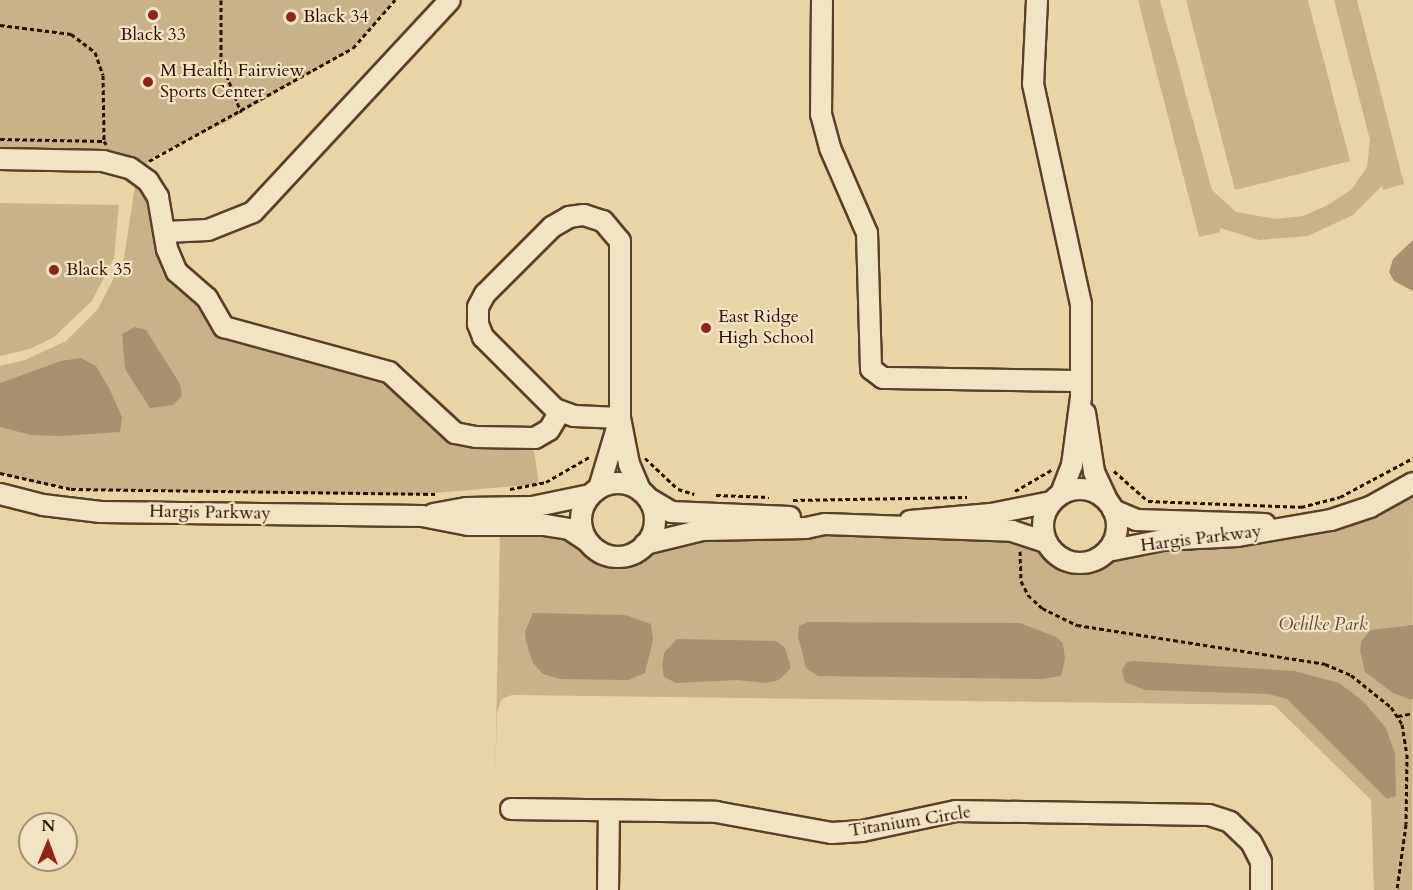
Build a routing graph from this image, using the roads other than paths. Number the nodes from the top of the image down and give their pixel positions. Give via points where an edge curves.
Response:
1 (450, 0) edge
2 (822, 0) edge
3 (1037, 0) edge
4 (0, 159) edge
5 (166, 232) junction
6 (1080, 389) junction
7 (560, 412) junction
8 (620, 418) junction
9 (1413, 483) edge
10 (594, 492) junction
11 (0, 494) edge
12 (644, 494) junction
13 (1056, 498) junction
14 (1111, 506) junction
15 (422, 516) junction
16 (825, 524) junction
17 (899, 524) junction
18 (1295, 527) junction
19 (587, 541) junction
20 (1046, 542) junction
21 (645, 544) junction
22 (1108, 551) junction
23 (511, 809) dead end
24 (609, 811) junction
25 (608, 890) edge
26 (1261, 890) edge

1 - 5 street via 253,212 208,230
2 - 6 street via 822,121 867,233 871,369 883,378
3 - 6 street via 1033,84 1079,285
4 - 5 street via 122,164 152,187 162,206
5 - 7 street via 169,257 177,272 207,298 228,329 389,372 404,382 438,421 466,436 535,438 549,430
6 - 13 street via 1072,465
6 - 14 street via 1094,472
7 - 8 street
7 - 8 street via 542,399 483,337 477,312 485,294 552,227 569,217 584,215 609,225 621,247
8 - 10 street
8 - 12 street via 629,464
9 - 18 street, Hargis Parkway via 1370,507
10 - 12 street via 619,483
10 - 15 street, Hargis Parkway via 532,507 467,508
10 - 19 street via 581,517
11 - 15 street, Hargis Parkway via 43,506 101,512
12 - 16 street via 670,512 806,517
12 - 21 street via 655,522
13 - 14 street via 1084,489
13 - 17 street via 991,514 920,517
13 - 20 street via 1043,521
14 - 18 street, Hargis Parkway via 1136,520 1193,519
14 - 22 street via 1116,531
15 - 19 street, Hargis Parkway via 468,525 545,525 569,529
16 - 17 street
16 - 21 street via 806,528 702,530
17 - 20 street via 966,532 1012,531
18 - 22 street, Hargis Parkway via 1238,536 1163,540
19 - 21 street via 615,556 637,551
20 - 22 street via 1062,559 1074,563 1087,563
23 - 24 street, Titanium Circle
24 - 25 street
24 - 26 street, Titanium Circle via 716,812 832,833 968,811 1209,815 1230,822 1251,842 1261,862

